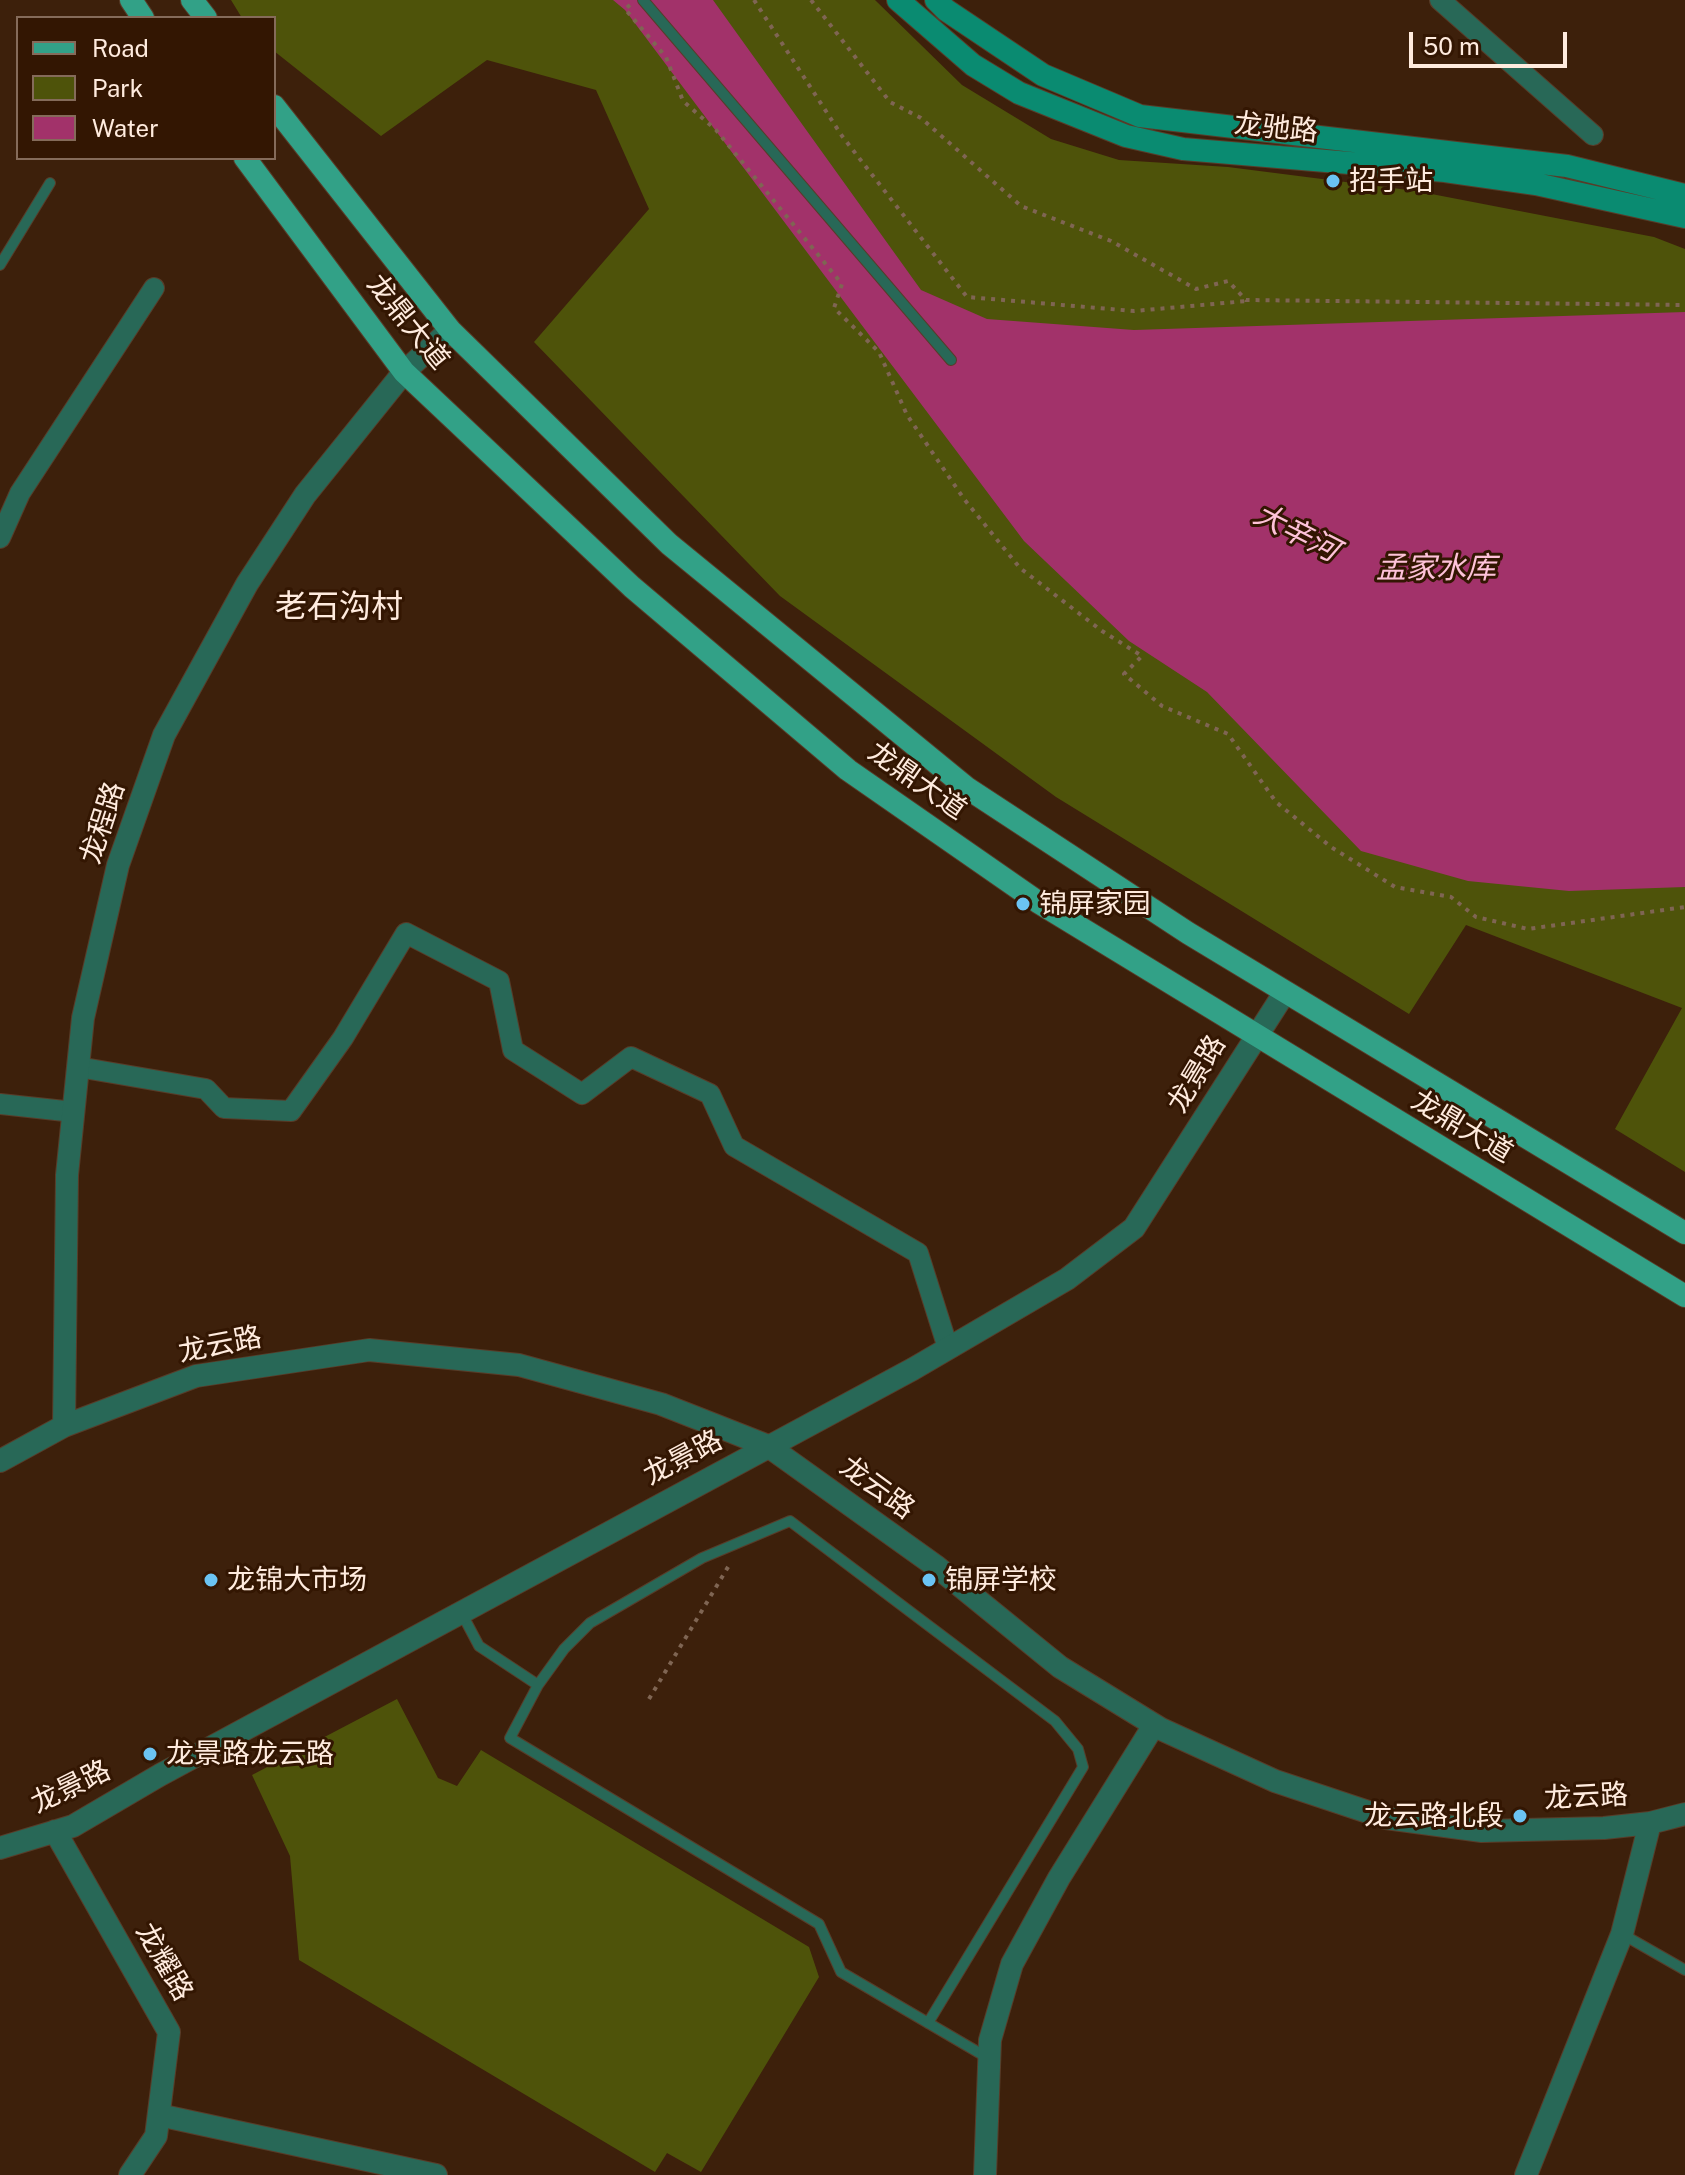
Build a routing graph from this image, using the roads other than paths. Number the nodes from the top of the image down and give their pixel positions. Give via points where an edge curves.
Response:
1 (192, 0) edge
2 (643, 0) edge
3 (898, 0) edge
4 (936, 0) edge
5 (1440, 0) edge
6 (204, 16) edge
7 (276, 109) edge
8 (1593, 135) dead end
9 (246, 160) edge
10 (50, 183) dead end
11 (1685, 195) edge
12 (1685, 217) edge
13 (0, 265) edge
14 (154, 288) dead end
15 (450, 330) junction
16 (951, 360) dead end
17 (404, 372) junction
18 (0, 538) edge
19 (1285, 992) junction
20 (1255, 1036) junction
21 (78, 1067) junction
22 (0, 1104) edge
23 (74, 1112) junction
24 (1685, 1233) edge
25 (1685, 1296) edge
26 (948, 1348) junction
27 (64, 1426) junction
28 (768, 1446) junction
29 (0, 1461) edge
30 (461, 1612) junction
31 (538, 1685) junction
32 (1154, 1725) junction
33 (1685, 1814) edge
34 (1650, 1823) junction
35 (55, 1831) junction
36 (0, 1848) edge
37 (1622, 1934) junction
38 (1685, 1970) edge
39 (928, 2023) junction
40 (989, 2059) junction
41 (159, 2115) junction
42 (130, 2175) edge
43 (436, 2175) edge
44 (985, 2175) edge
45 (1526, 2175) edge

1 - 6 main road
2 - 16 lane
3 - 12 main road, 龙驰路 via 973,65 1019,93 1126,136 1183,149 1536,184
4 - 11 main road, 龙驰路 via 1043,75 1140,116 1567,166
5 - 8 street
7 - 15 main road, 龙鼎大道
9 - 17 main road, 龙鼎大道
10 - 13 lane
14 - 18 street via 20,493
15 - 17 street, 龙程路
15 - 19 main road, 龙鼎大道 via 669,544 967,788
17 - 20 main road, 龙鼎大道 via 632,587 848,770 1038,902
17 - 21 street, 龙程路 via 305,495 247,584 164,735 118,865 83,1018
19 - 20 street, 龙景路
19 - 24 main road, 龙鼎大道
20 - 25 main road, 龙鼎大道
20 - 26 street, 龙景路 via 1134,1228 1067,1279
21 - 23 street, 龙程路
21 - 26 street via 206,1089 224,1108 291,1111 343,1038 406,933 499,981 513,1050 582,1094 631,1057 710,1094 734,1146 918,1253
22 - 23 street
23 - 27 street, 龙程路 via 67,1175
26 - 28 street, 龙景路
27 - 28 street, 龙云路 via 196,1376 369,1350 519,1365 661,1404
27 - 29 street, 龙云路
28 - 30 street, 龙景路
28 - 32 street, 龙云路 via 937,1567 1060,1667
30 - 31 lane via 479,1646
30 - 35 street, 龙景路 via 73,1826
31 - 39 lane via 510,1738 819,1924 841,1972
31 - 39 lane via 590,1623 702,1558 790,1521 1055,1721 1078,1749 1083,1767
32 - 34 street, 龙云路 via 1275,1781 1386,1818 1482,1831
32 - 40 street via 1012,1964
33 - 34 street, 龙云路
34 - 37 street
35 - 36 street, 龙景路
35 - 41 street, 龙耀路 via 169,2032
37 - 38 lane
37 - 45 street
39 - 40 lane
40 - 44 street
41 - 42 street, 龙耀路 via 156,2136
41 - 43 street

